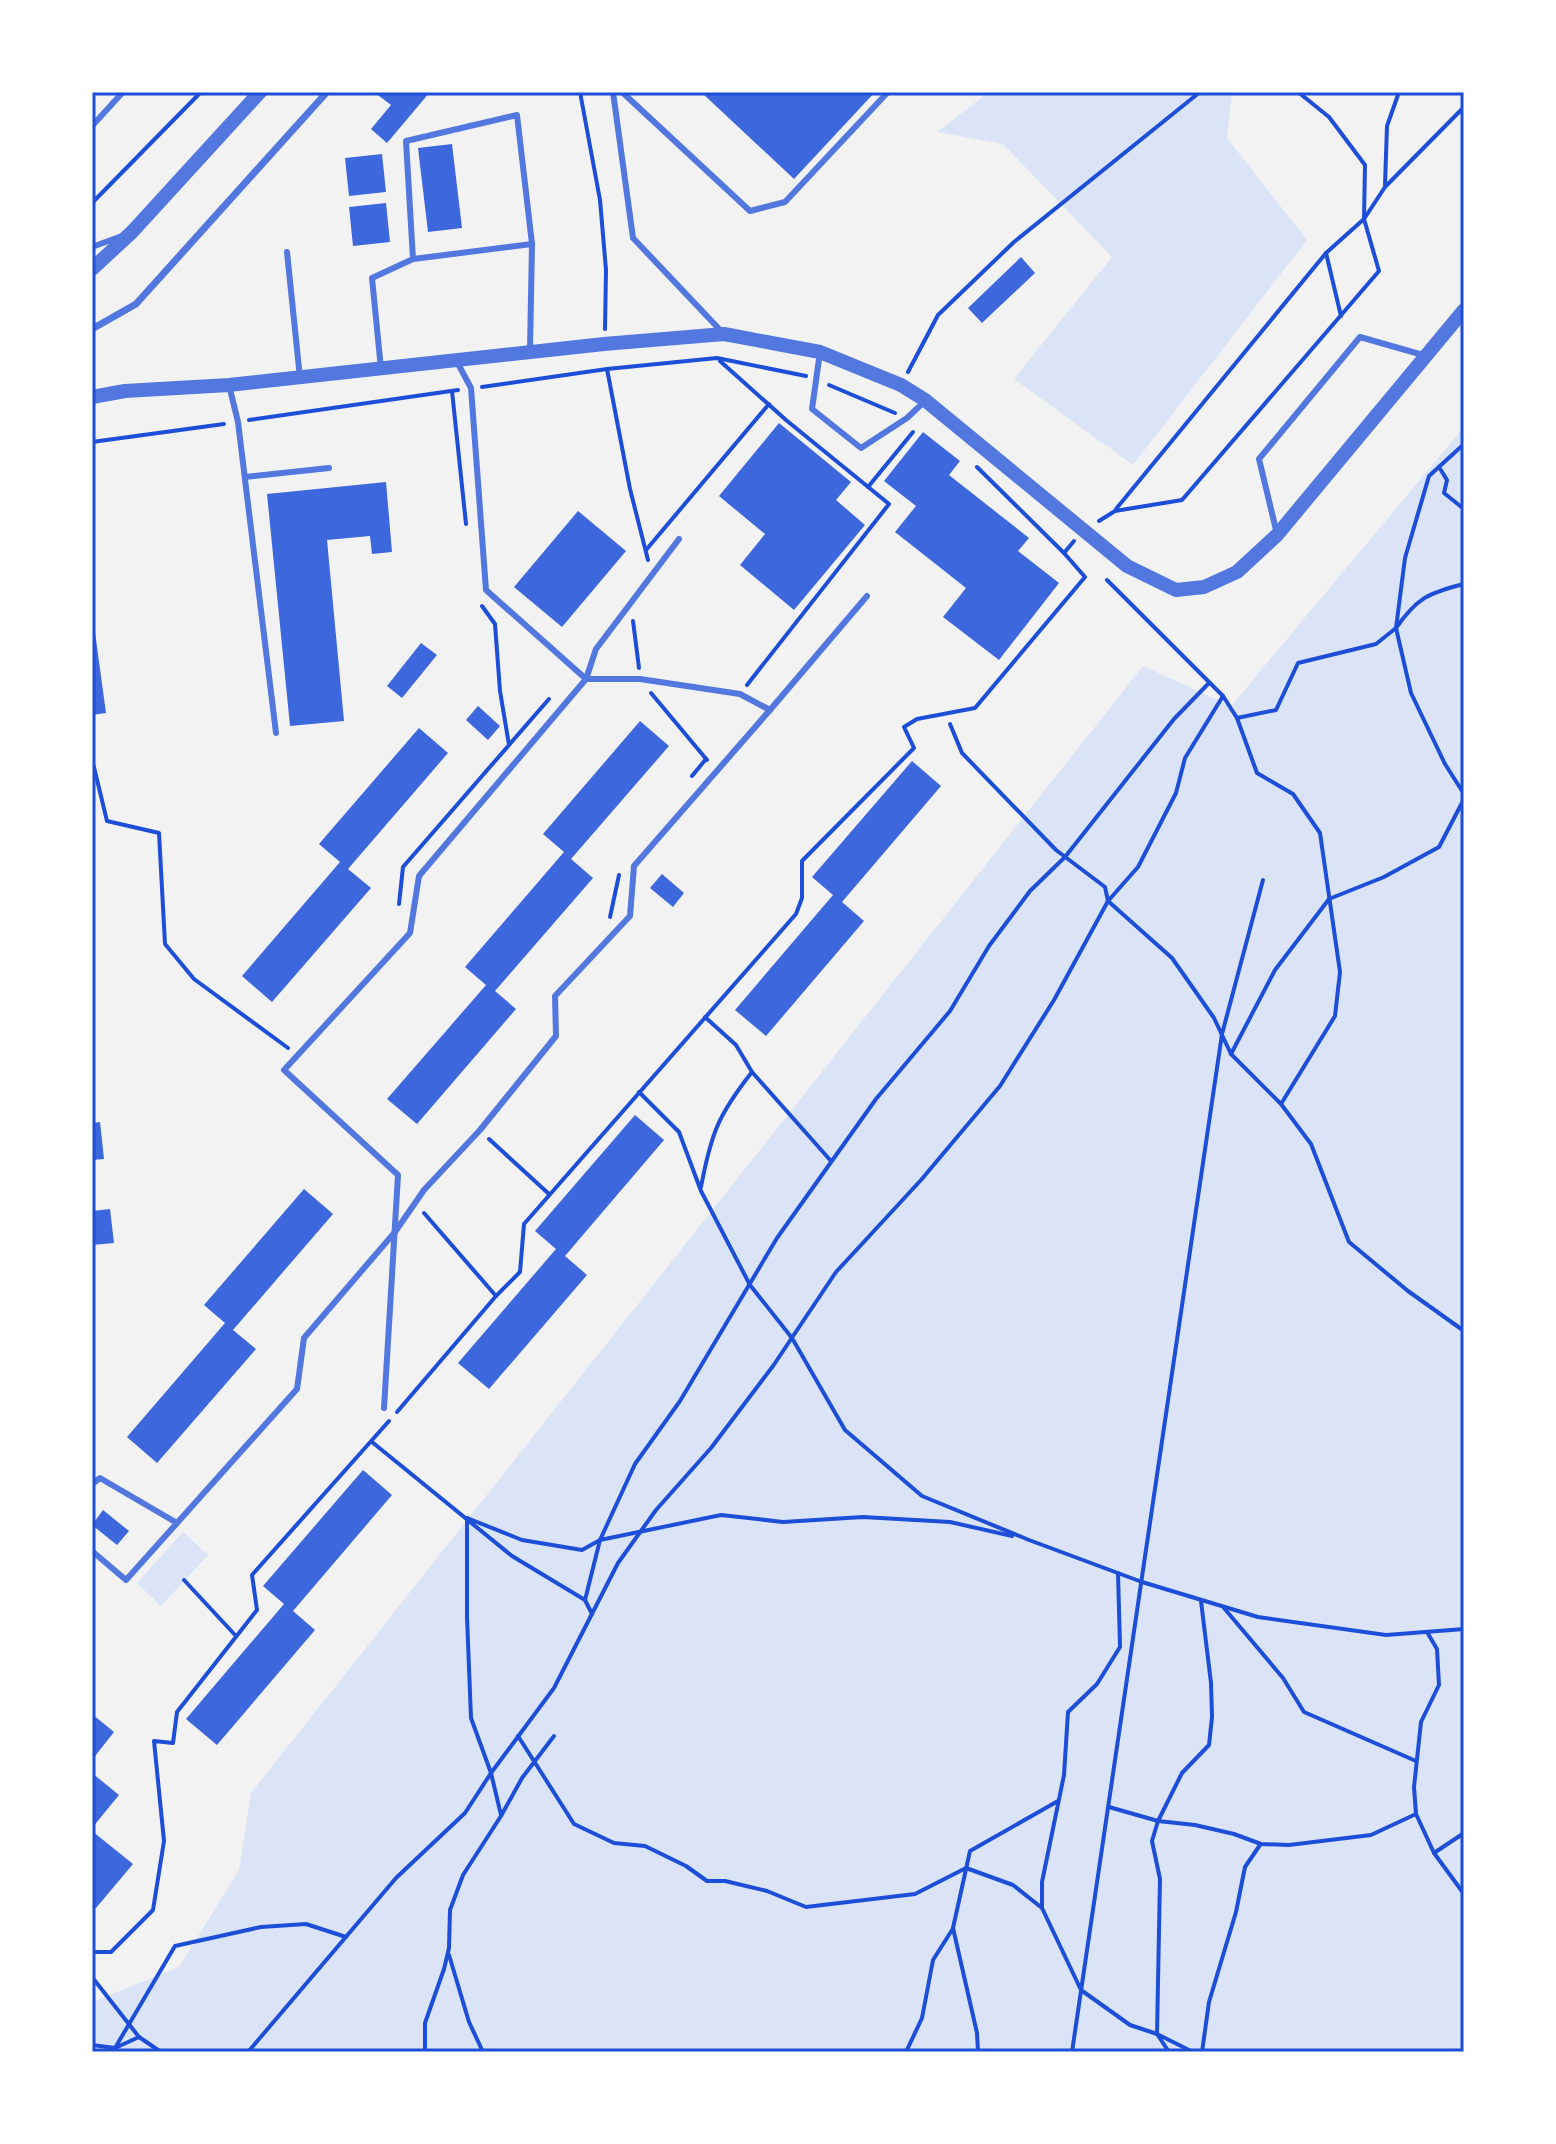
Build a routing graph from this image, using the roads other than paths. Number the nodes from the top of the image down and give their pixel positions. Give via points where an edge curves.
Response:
1 (123, 92) edge
2 (260, 92) edge
3 (327, 92) edge
4 (613, 92) edge
5 (622, 92) edge
6 (888, 92) edge
7 (92, 126) edge
8 (132, 232) junction
9 (532, 244) junction
10 (92, 247) edge
11 (287, 252) dead end
12 (413, 259) junction
13 (92, 269) edge
14 (1464, 310) edge
15 (92, 329) edge
16 (724, 334) junction
17 (820, 352) junction
18 (530, 354) junction
19 (1427, 356) junction
20 (456, 360) junction
21 (381, 369) junction
22 (300, 378) junction
23 (229, 385) junction
24 (92, 397) edge
25 (925, 400) junction
26 (329, 468) dead end
27 (245, 477) junction
28 (1277, 535) junction
29 (679, 539) dead end
30 (867, 596) dead end
31 (586, 679) junction
32 (770, 710) junction
33 (276, 733) dead end
34 (395, 1232) junction
35 (384, 1408) dead end
36 (92, 1484) edge
37 (177, 1523) junction
38 (92, 1551) edge

1 - 7 lane
2 - 8 street
3 - 15 street via 136,304
4 - 16 lane via 633,238
5 - 6 lane via 750,211 785,202
8 - 10 lane
8 - 13 street
9 - 12 lane
9 - 12 lane via 517,115 406,141
9 - 18 lane
11 - 22 lane
12 - 21 lane via 372,278
14 - 19 street
16 - 17 street
16 - 18 street
17 - 25 street
17 - 25 lane via 812,409 861,448
18 - 20 street
19 - 28 street
19 - 28 lane via 1360,337 1259,459
20 - 21 street
20 - 31 lane via 471,388 486,590
21 - 22 street
22 - 23 street
23 - 24 street
23 - 27 lane
25 - 28 street via 1127,566 1176,590 1204,587 1237,572
26 - 27 lane
27 - 33 lane
29 - 31 lane via 596,649
30 - 32 lane
31 - 32 lane via 640,679 740,694
31 - 34 lane via 419,876 410,933 284,1070 398,1175
32 - 34 lane via 634,866 630,916 555,996 556,1036
34 - 35 lane
34 - 37 lane via 304,1338 297,1389
36 - 37 lane via 100,1478
37 - 38 lane via 126,1580

